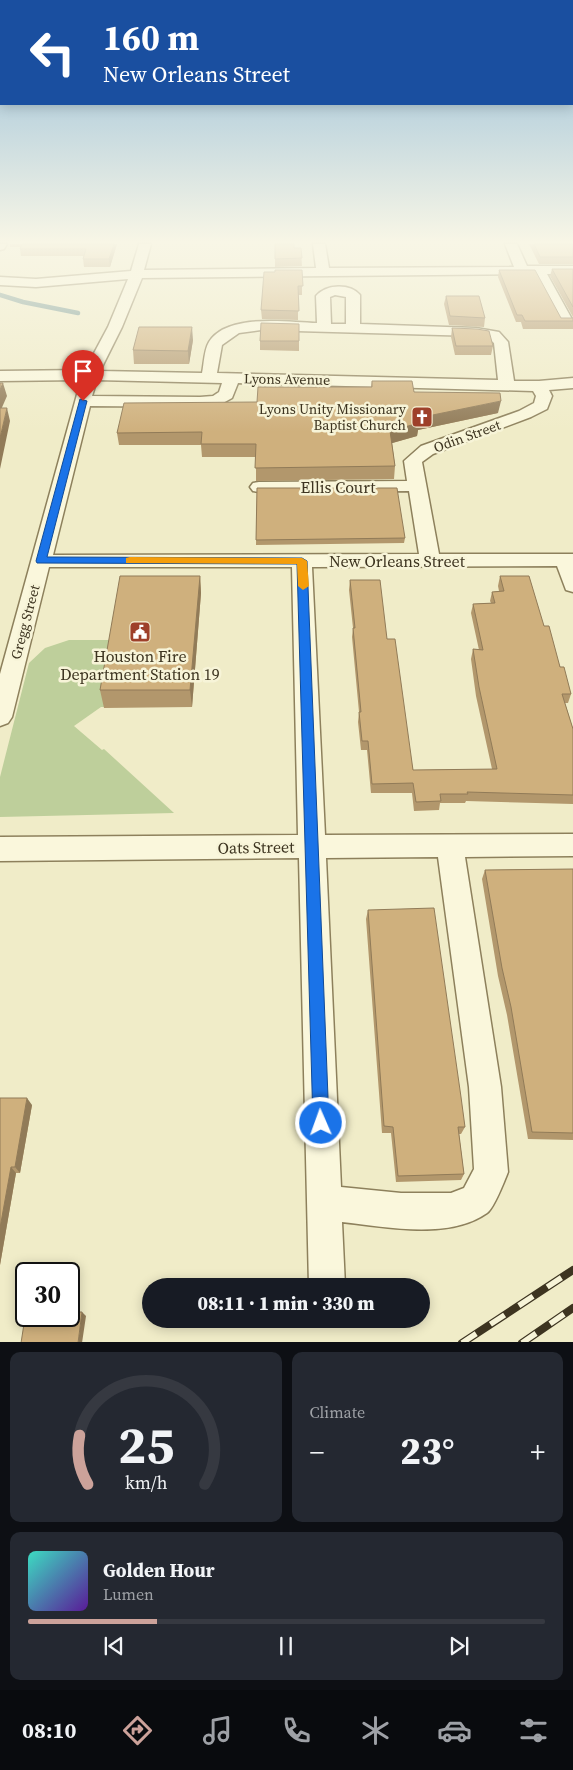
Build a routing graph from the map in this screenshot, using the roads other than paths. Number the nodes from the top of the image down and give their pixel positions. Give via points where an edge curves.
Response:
1 (124, 307) edge
2 (323, 307) edge
3 (354, 307) edge
4 (558, 307) edge
5 (566, 321) edge
6 (324, 328) junction
7 (353, 328) junction
8 (212, 362) junction
9 (485, 369) dead end
10 (232, 370) junction
11 (90, 375) junction
12 (0, 376) edge
13 (209, 378) junction
14 (506, 378) junction
15 (573, 383) edge
16 (539, 386) junction
17 (83, 401) junction
18 (416, 486) junction
19 (260, 487) edge
20 (430, 560) junction
21 (569, 560) edge
22 (41, 561) junction
23 (302, 561) junction
24 (573, 585) edge
25 (0, 717) edge
26 (573, 845) edge
27 (313, 846) junction
28 (450, 846) junction
29 (0, 849) edge
30 (323, 1202) junction
31 (327, 1278) edge

1 - 11 street, Gregg Street
2 - 6 street
3 - 7 street
4 - 5 street
6 - 7 street
6 - 8 street via 261,326 235,329 216,344
7 - 14 street via 494,335 500,342
8 - 10 street
8 - 13 street
9 - 14 street
10 - 13 street, Lyons Avenue
10 - 14 street, Lyons Avenue
10 - 17 street via 226,395 218,400
11 - 12 street, Lyons Avenue
11 - 13 street, Lyons Avenue
11 - 17 street, Gregg Street
14 - 16 street, Lyons Avenue
15 - 16 street, Lyons Avenue
16 - 18 street, Odin Street via 544,396 540,406 417,456 413,461
17 - 22 street, Gregg Street
18 - 19 street, Ellis Court
18 - 20 street, Odin Street
20 - 21 street, New Orleans Street
20 - 23 street, New Orleans Street
21 - 24 street
22 - 23 street, New Orleans Street
22 - 25 street, Gregg Street
23 - 27 street
26 - 28 street, Oats Street
27 - 28 street, Oats Street
27 - 29 street, Oats Street
27 - 30 street
28 - 30 street via 485,1087 491,1172 476,1200 453,1211 401,1211
30 - 31 street

